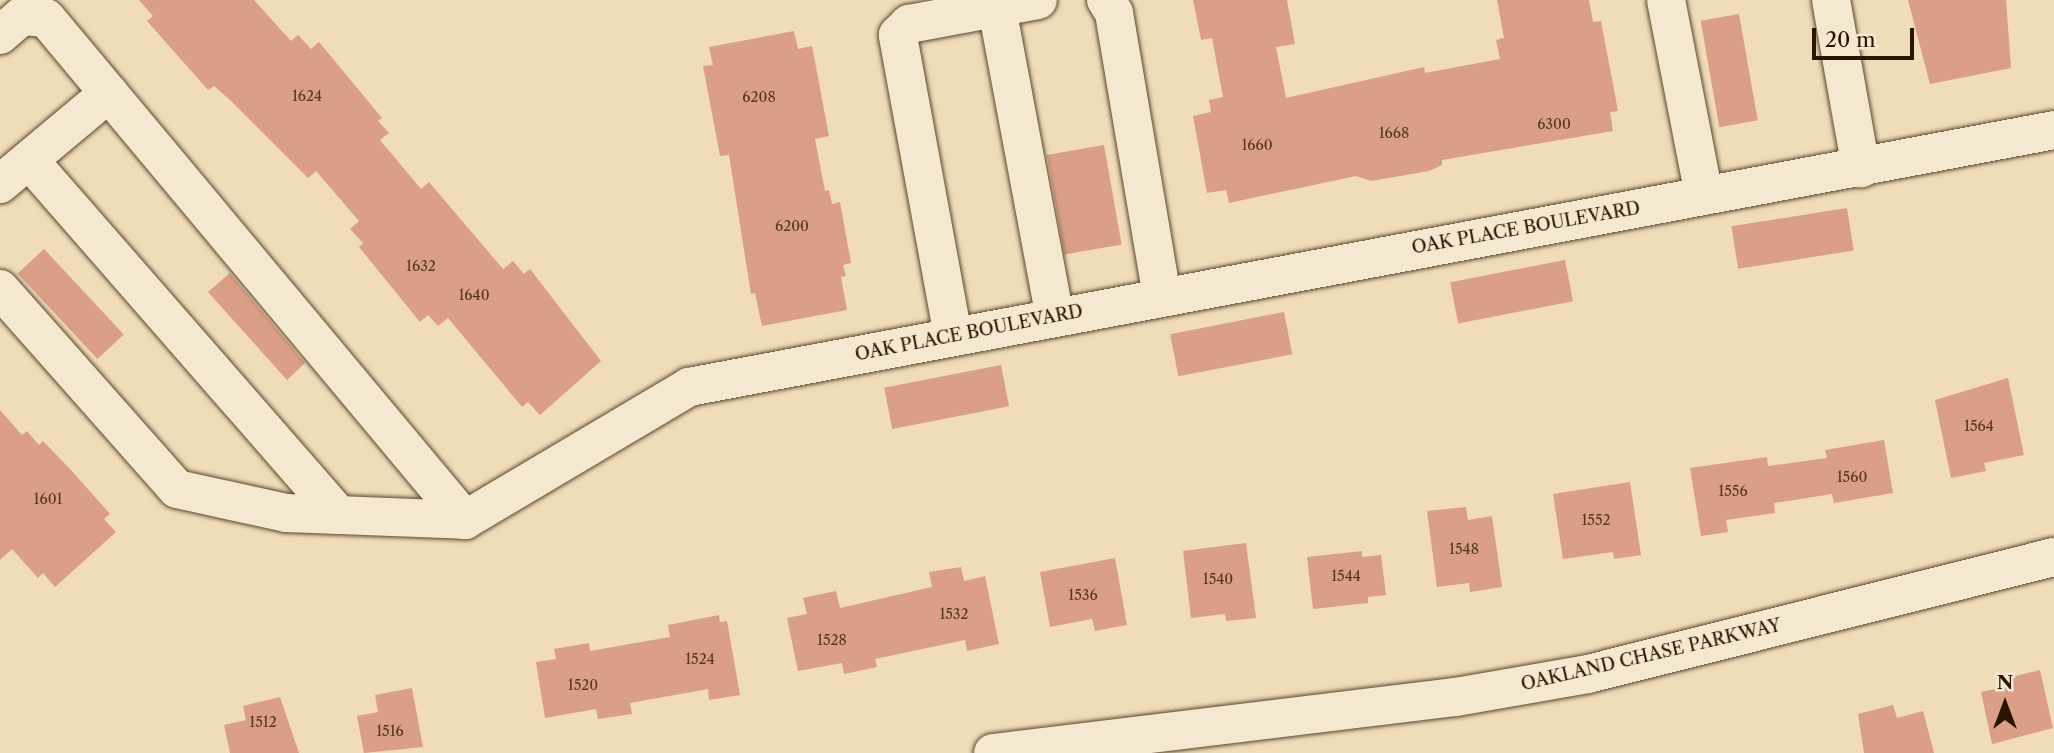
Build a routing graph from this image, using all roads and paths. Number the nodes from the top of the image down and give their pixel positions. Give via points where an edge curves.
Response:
1 (1038, 0) edge
2 (1106, 0) edge
3 (1666, 0) edge
4 (1831, 0) edge
5 (997, 8) junction
6 (0, 36) edge
7 (109, 93) junction
8 (2054, 130) edge
9 (29, 160) junction
10 (1861, 168) junction
11 (0, 184) edge
12 (1704, 195) junction
13 (0, 289) edge
14 (1161, 297) junction
15 (1055, 317) junction
16 (953, 336) junction
17 (339, 515) junction
18 (465, 520) junction
19 (2054, 557) edge
20 (993, 753) edge

1 - 5 street
2 - 14 street via 1114,13
3 - 12 street
4 - 10 street
5 - 15 street
5 - 16 street via 909,24 898,35
6 - 7 street via 22,16 46,18
7 - 9 street
7 - 18 street
8 - 10 street, OAK PLACE BOULEVARD
9 - 11 street
9 - 17 street
10 - 12 street, OAK PLACE BOULEVARD
12 - 14 street, OAK PLACE BOULEVARD
13 - 17 street via 177,489 286,513
14 - 15 street, OAK PLACE BOULEVARD
15 - 16 street, OAK PLACE BOULEVARD
16 - 18 street, OAK PLACE BOULEVARD via 689,387
17 - 18 street
19 - 20 street, OAKLAND CHASE PARKWAY via 1588,674 1456,697

